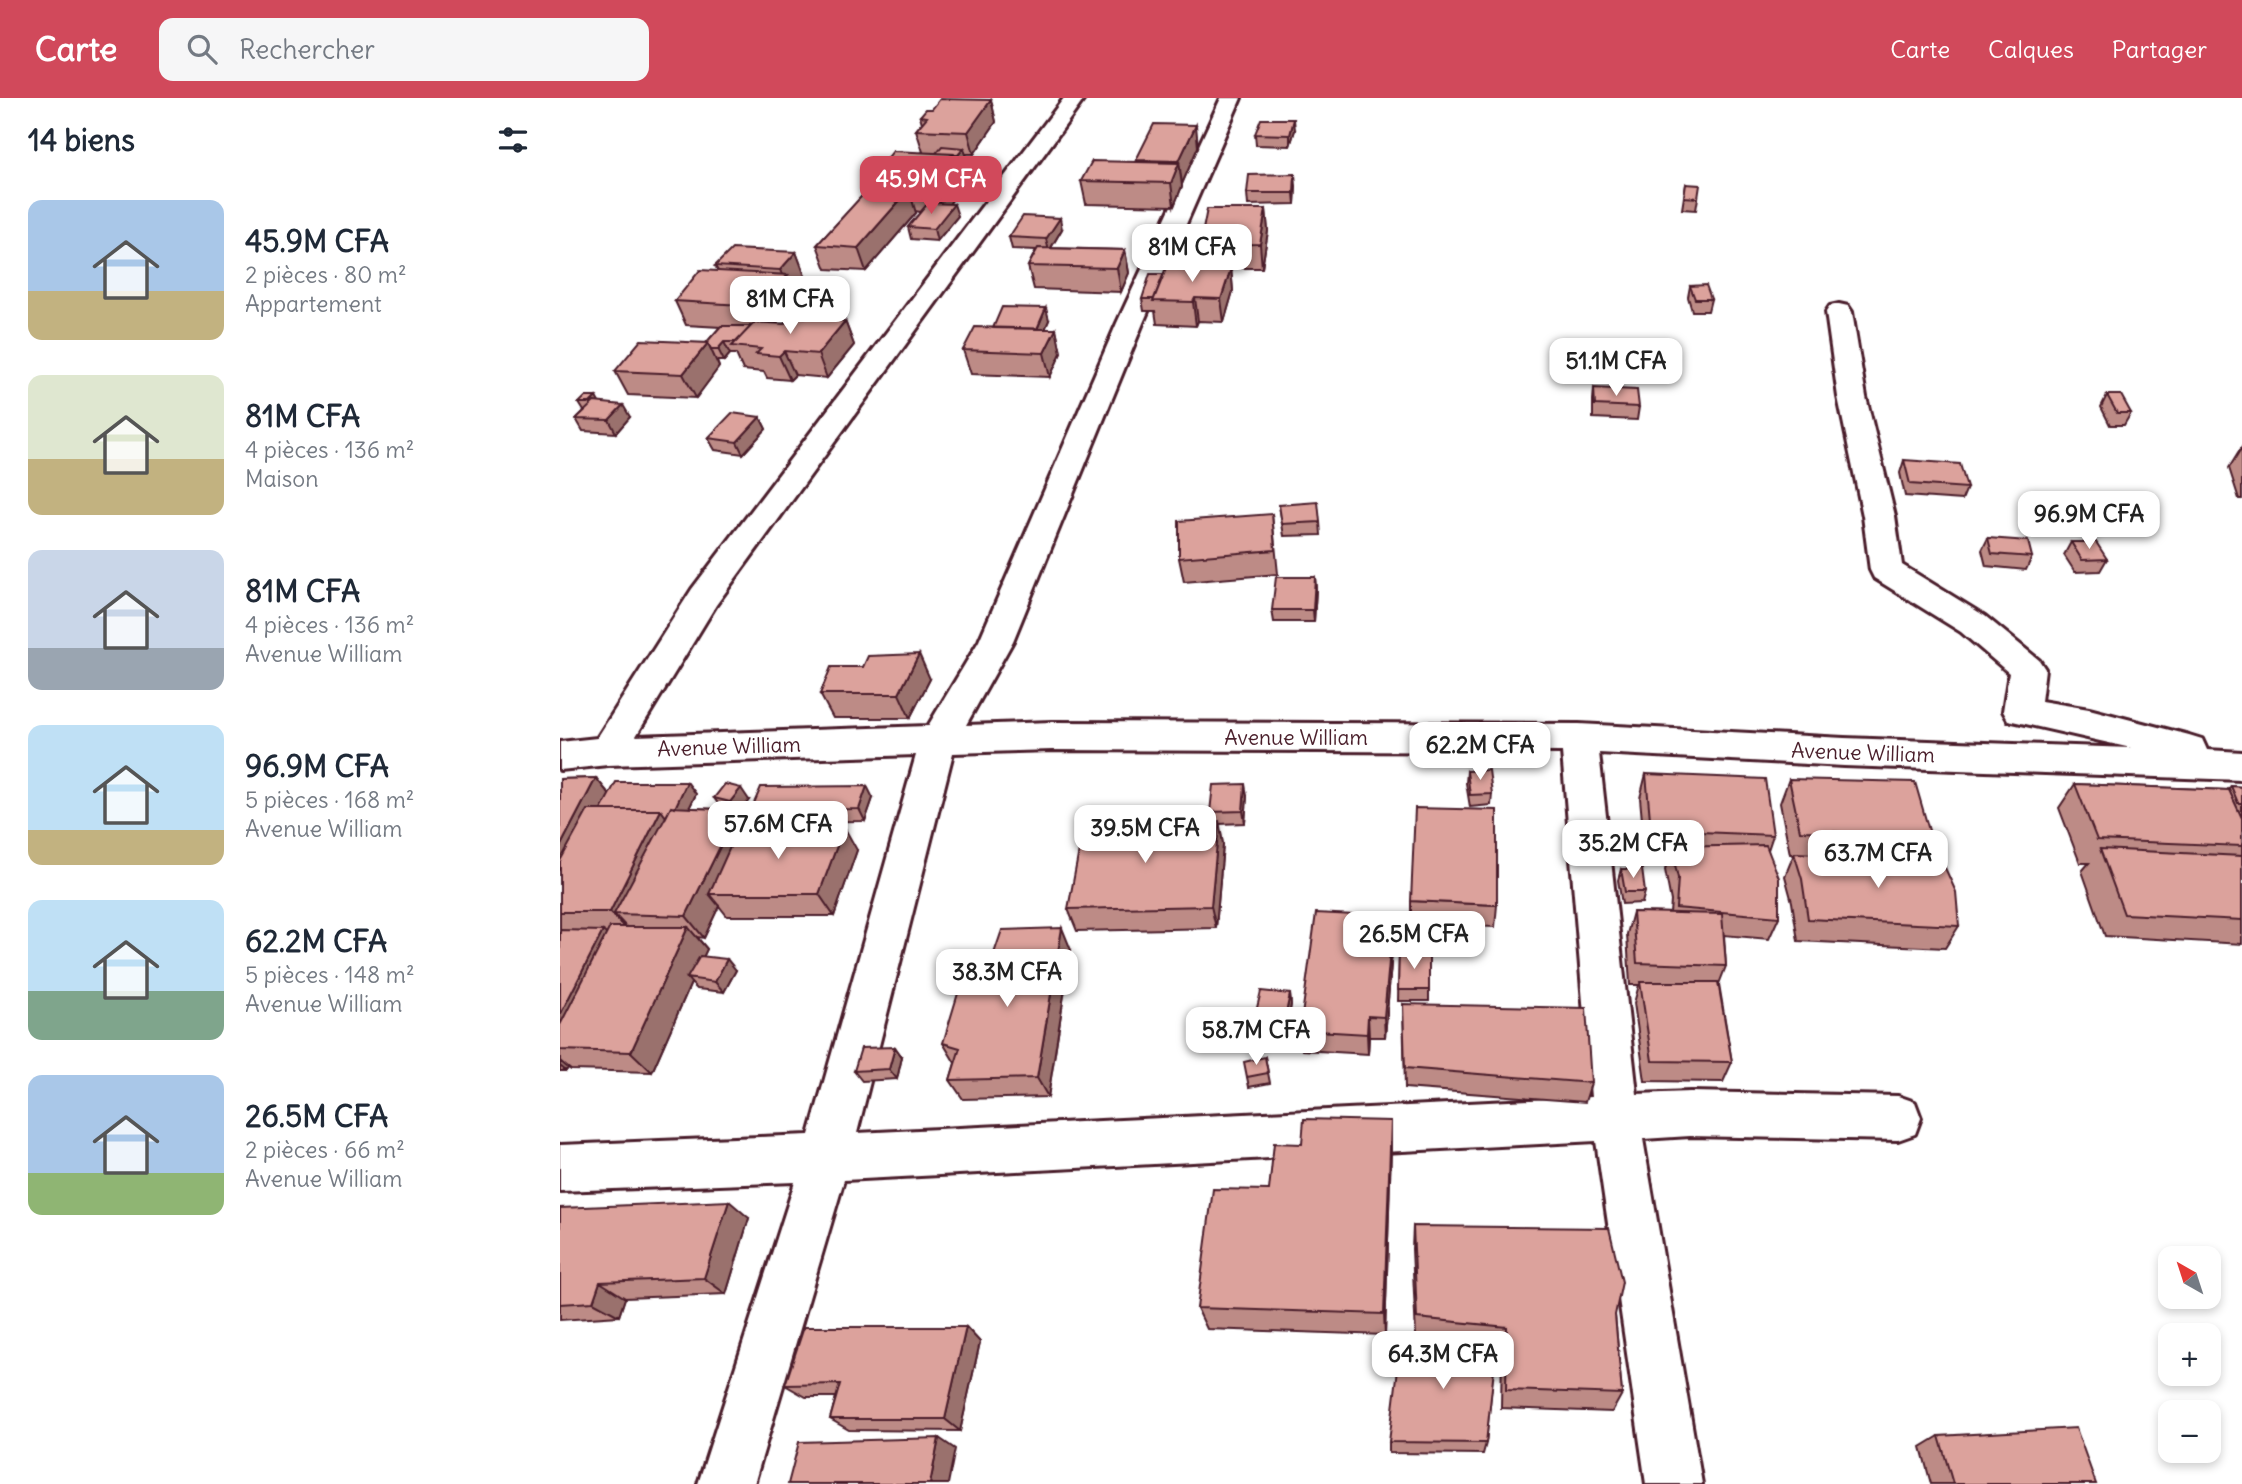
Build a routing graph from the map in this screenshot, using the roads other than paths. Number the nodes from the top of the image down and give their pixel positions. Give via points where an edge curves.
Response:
1 (1074, 98) edge
2 (1231, 98) edge
3 (1839, 312) dead end
4 (1579, 738) junction
5 (938, 741) junction
6 (608, 751) junction
7 (560, 755) edge
8 (2242, 764) edge
9 (1616, 1118) junction
10 (1898, 1118) dead end
11 (827, 1158) junction
12 (560, 1168) edge
13 (726, 1484) edge
14 (1674, 1484) edge

1 - 6 street via 704,597
2 - 5 street via 996,641
3 - 8 street via 1886,570 1973,624 2027,669 2021,711 2089,723
4 - 5 street, Avenue William via 1052,736
4 - 8 street, Avenue William via 1844,752
4 - 9 street
5 - 6 street, Avenue William
5 - 11 street
6 - 7 street, Avenue William
9 - 10 street via 1690,1114
9 - 11 street
9 - 14 street
11 - 12 street
11 - 13 street

